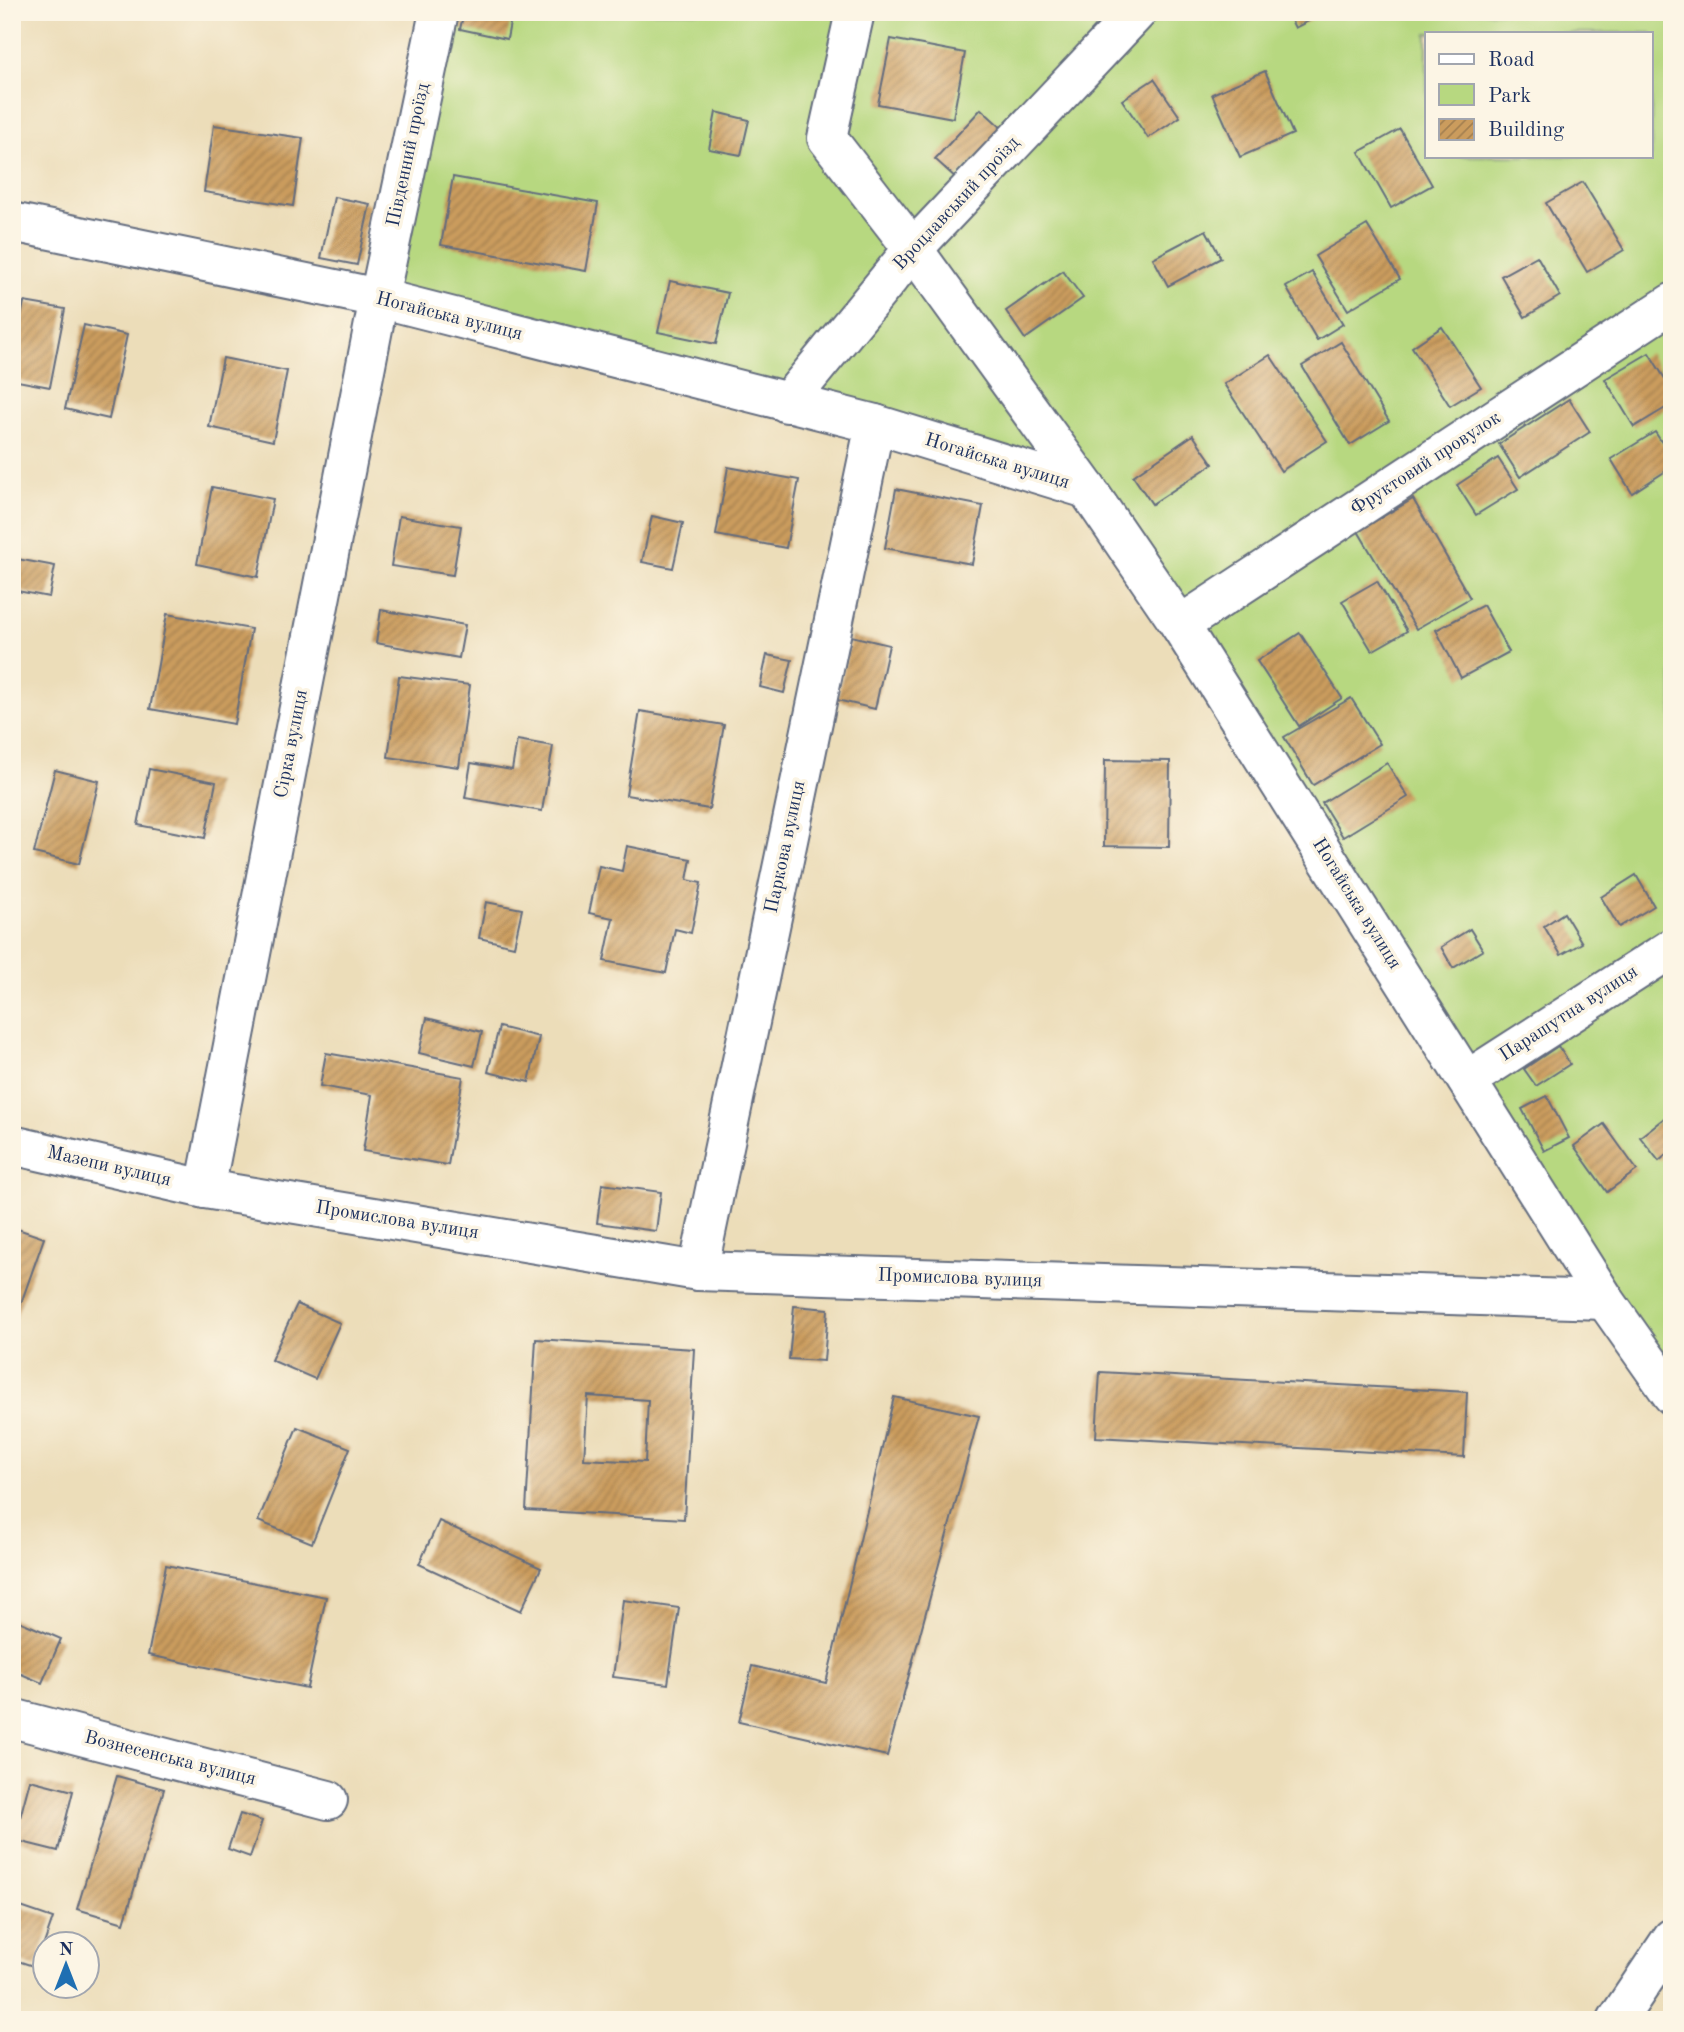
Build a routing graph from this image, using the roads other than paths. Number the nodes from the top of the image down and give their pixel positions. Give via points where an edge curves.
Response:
1 (439, 12) edge
2 (855, 12) edge
3 (1137, 12) edge
4 (12, 222) edge
5 (913, 249) junction
6 (379, 298) junction
7 (1672, 303) edge
8 (787, 403) junction
9 (875, 424) junction
10 (1087, 489) junction
11 (1181, 625) junction
12 (1672, 948) edge
13 (1466, 1080) junction
14 (12, 1145) edge
15 (205, 1189) junction
16 (698, 1270) junction
17 (1605, 1300) junction
18 (1672, 1395) edge
19 (12, 1718) edge
20 (328, 1800) dead end
21 (1672, 1938) edge
22 (1618, 2020) edge

1 - 6 street, Південний проїзд
2 - 5 street via 827,138
3 - 5 street, Вроцлавський проїзд
4 - 6 street, Ногайська вулиця
5 - 8 street, Вроцлавський проїзд
5 - 10 street
6 - 8 street, Ногайська вулиця
6 - 15 street, Сірка вулиця
7 - 11 street, Фруктовий провулок
8 - 9 street, Ногайська вулиця
9 - 10 street, Ногайська вулиця
9 - 16 street, Паркова вулиця
10 - 11 street, Ногайська вулиця
11 - 13 street, Ногайська вулиця
12 - 13 street, Парашутна вулиця
13 - 17 street, Ногайська вулиця
14 - 15 street, Мазепи вулиця
15 - 16 street, Промислова вулиця
16 - 17 street, Промислова вулиця
17 - 18 street
19 - 20 street, Вознесенська вулиця
21 - 22 street

